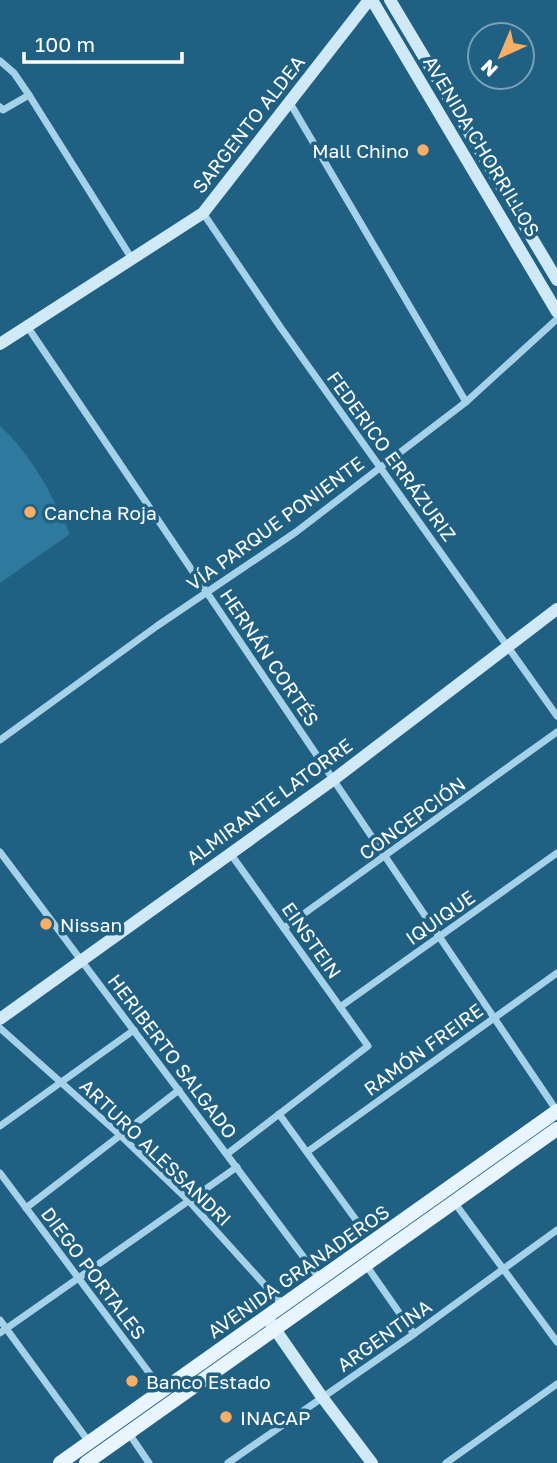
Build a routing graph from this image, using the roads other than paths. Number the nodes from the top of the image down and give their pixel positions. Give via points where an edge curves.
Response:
1 (371, 0) edge
2 (390, 0) edge
3 (0, 61) edge
4 (29, 95) junction
5 (290, 103) junction
6 (0, 107) edge
7 (483, 156) junction
8 (470, 163) junction
9 (203, 213) junction
10 (132, 259) junction
11 (557, 280) edge
12 (557, 312) edge
13 (557, 319) edge
14 (27, 325) junction
15 (0, 344) edge
16 (466, 402) junction
17 (381, 466) junction
18 (206, 592) junction
19 (557, 609) edge
20 (510, 647) junction
21 (557, 716) edge
22 (557, 732) edge
23 (0, 740) edge
24 (333, 780) junction
25 (0, 852) edge
26 (230, 853) junction
27 (557, 853) edge
28 (384, 856) junction
29 (285, 928) junction
30 (439, 937) junction
31 (82, 960) junction
32 (557, 972) edge
33 (340, 1007) junction
34 (494, 1018) junction
35 (0, 1019) edge
36 (0, 1028) edge
37 (134, 1030) junction
38 (368, 1046) joint
39 (62, 1082) junction
40 (179, 1090) junction
41 (557, 1111) edge
42 (279, 1114) junction
43 (0, 1126) edge
44 (557, 1129) edge
45 (120, 1135) junction
46 (307, 1152) junction
47 (227, 1154) junction
48 (237, 1167) junction
49 (0, 1173) edge
50 (188, 1200) junction
51 (454, 1202) junction
52 (26, 1208) junction
53 (557, 1230) edge
54 (309, 1263) junction
55 (366, 1265) junction
56 (504, 1269) junction
57 (79, 1279) junction
58 (320, 1279) junction
59 (284, 1305) junction
60 (0, 1320) edge
61 (271, 1323) junction
62 (3, 1331) edge
63 (414, 1334) junction
64 (557, 1342) edge
65 (557, 1384) edge
66 (162, 1391) junction
67 (322, 1397) junction
68 (124, 1427) junction
69 (89, 1443) junction
70 (60, 1463) edge
71 (86, 1463) edge
72 (149, 1463) edge
73 (228, 1463) edge
74 (372, 1463) edge
75 (446, 1463) edge

1 - 5 main road, SARGENTO ALDEA
1 - 8 main road, AVENIDA CHORRILLOS
2 - 7 main road, AVENIDA CHORRILLOS
3 - 4 street
4 - 6 street via 3,110
4 - 10 street
5 - 9 main road, SARGENTO ALDEA
5 - 16 street
7 - 8 main road
7 - 11 main road, AVENIDA CHORRILLOS
8 - 12 main road, AVENIDA CHORRILLOS
9 - 10 main road, SARGENTO ALDEA
9 - 17 street, FEDERICO ERRÁZURIZ
10 - 14 main road, SARGENTO ALDEA
13 - 16 street, VÍA PARQUE PONIENTE
14 - 15 main road, SARGENTO ALDEA
14 - 18 street, HERNÁN CORTÉS
16 - 17 street, VÍA PARQUE PONIENTE
17 - 18 street, VÍA PARQUE PONIENTE via 296,532
17 - 20 street, FEDERICO ERRÁZURIZ
18 - 23 street, VÍA PARQUE PONIENTE
18 - 24 street, HERNÁN CORTÉS
19 - 20 main road, ALMIRANTE LATORRE
20 - 21 street, FEDERICO ERRÁZURIZ
20 - 24 main road, ALMIRANTE LATORRE
22 - 28 street, CONCEPCIÓN
24 - 26 main road, ALMIRANTE LATORRE
24 - 28 street, HERNÁN CORTÉS
25 - 31 street, HERIBERTO SALGADO
26 - 29 street, EINSTEIN
26 - 31 main road, ALMIRANTE LATORRE
27 - 30 street, IQUIQUE
28 - 29 street, CONCEPCIÓN
28 - 30 street, HERNÁN CORTÉS
29 - 33 street, EINSTEIN
30 - 33 street, IQUIQUE
30 - 34 street, HERNÁN CORTÉS
31 - 35 main road, ALMIRANTE LATORRE
31 - 37 street, HERIBERTO SALGADO
32 - 34 street, RAMÓN FREIRE
33 - 38 street, EINSTEIN
34 - 41 street, HERNÁN CORTÉS
34 - 46 street, RAMÓN FREIRE
36 - 39 street, ARTURO ALESSANDRI
37 - 39 street
37 - 40 street, HERIBERTO SALGADO
38 - 42 street, RAMÓN FREIRE
39 - 43 street
39 - 45 street, ARTURO ALESSANDRI
40 - 45 street
40 - 47 street, HERIBERTO SALGADO
41 - 58 main road, AVENIDA GRANADEROS
42 - 46 street
42 - 47 street, RAMÓN FREIRE
44 - 51 main road, AVENIDA GRANADEROS
45 - 50 street, ARTURO ALESSANDRI
45 - 52 street
46 - 54 street via 359,1224
47 - 48 street, HERIBERTO SALGADO
48 - 50 street
48 - 54 street, HERIBERTO SALGADO
49 - 52 street, DIEGO PORTALES
50 - 57 street
50 - 59 street, ARTURO ALESSANDRI
51 - 55 main road, AVENIDA GRANADEROS
51 - 56 street
52 - 57 street, DIEGO PORTALES
53 - 56 street, ARGENTINA
54 - 58 street, HERIBERTO SALGADO
55 - 61 main road, AVENIDA GRANADEROS
55 - 63 street
56 - 63 street, ARGENTINA
56 - 64 street
57 - 62 street
57 - 66 street, DIEGO PORTALES
58 - 59 main road, AVENIDA GRANADEROS
59 - 61 main road, AVENIDA GRANADEROS
60 - 62 street
61 - 66 main road, AVENIDA GRANADEROS
61 - 67 main road
61 - 68 main road, AVENIDA GRANADEROS
62 - 69 street
63 - 67 street, ARGENTINA
65 - 75 street
66 - 68 main road, AVENIDA GRANADEROS
67 - 73 street, ARGENTINA
67 - 74 main road
68 - 69 main road, AVENIDA GRANADEROS
68 - 71 main road, AVENIDA GRANADEROS
68 - 72 street
69 - 70 main road, AVENIDA GRANADEROS

